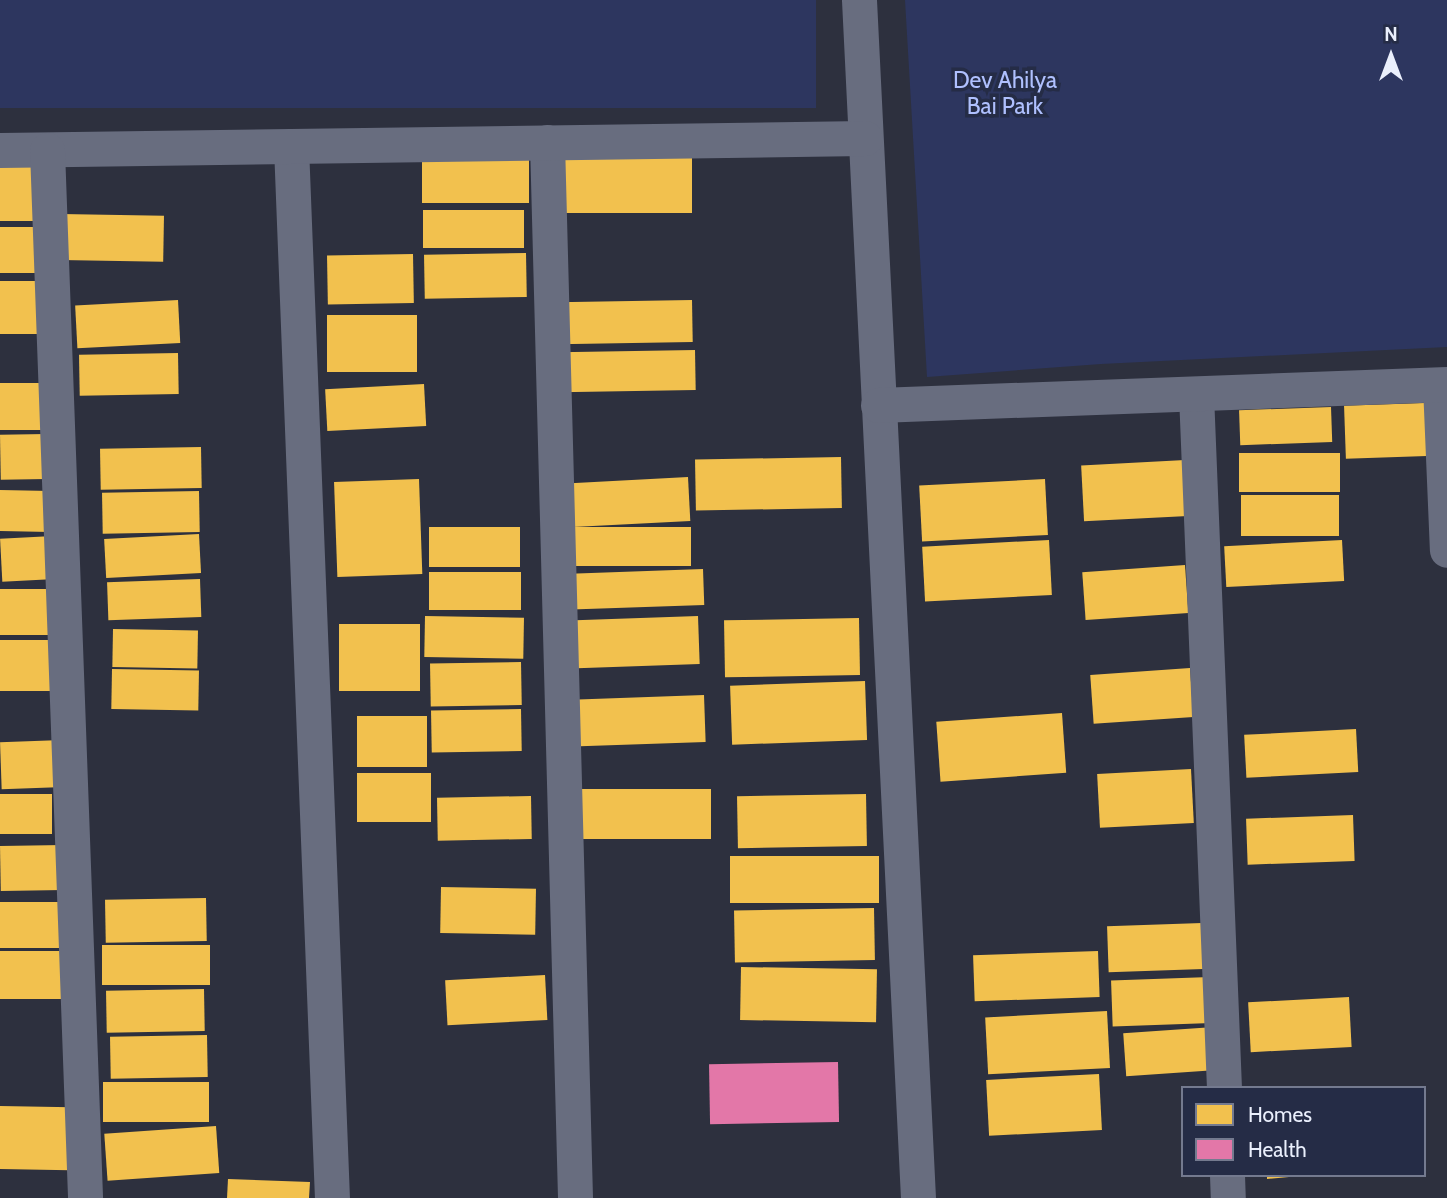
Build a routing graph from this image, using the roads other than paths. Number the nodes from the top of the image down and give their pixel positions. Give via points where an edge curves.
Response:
1 (859, 0) edge
2 (866, 138) junction
3 (547, 142) junction
4 (292, 146) junction
5 (0, 150) edge
6 (47, 150) junction
7 (1444, 384) edge
8 (1196, 394) junction
9 (878, 405) junction
10 (1447, 550) edge
11 (1224, 1086) edge
12 (1227, 1177) edge
13 (85, 1198) edge
14 (332, 1198) edge
15 (575, 1198) edge
16 (918, 1198) edge
17 (1228, 1198) edge

1 - 2 street
2 - 3 street
2 - 9 street
3 - 4 street
3 - 15 street
4 - 6 street
4 - 14 street
5 - 6 street
6 - 13 street
7 - 8 street
7 - 10 street
8 - 9 street
8 - 11 street
9 - 16 street
12 - 17 street

